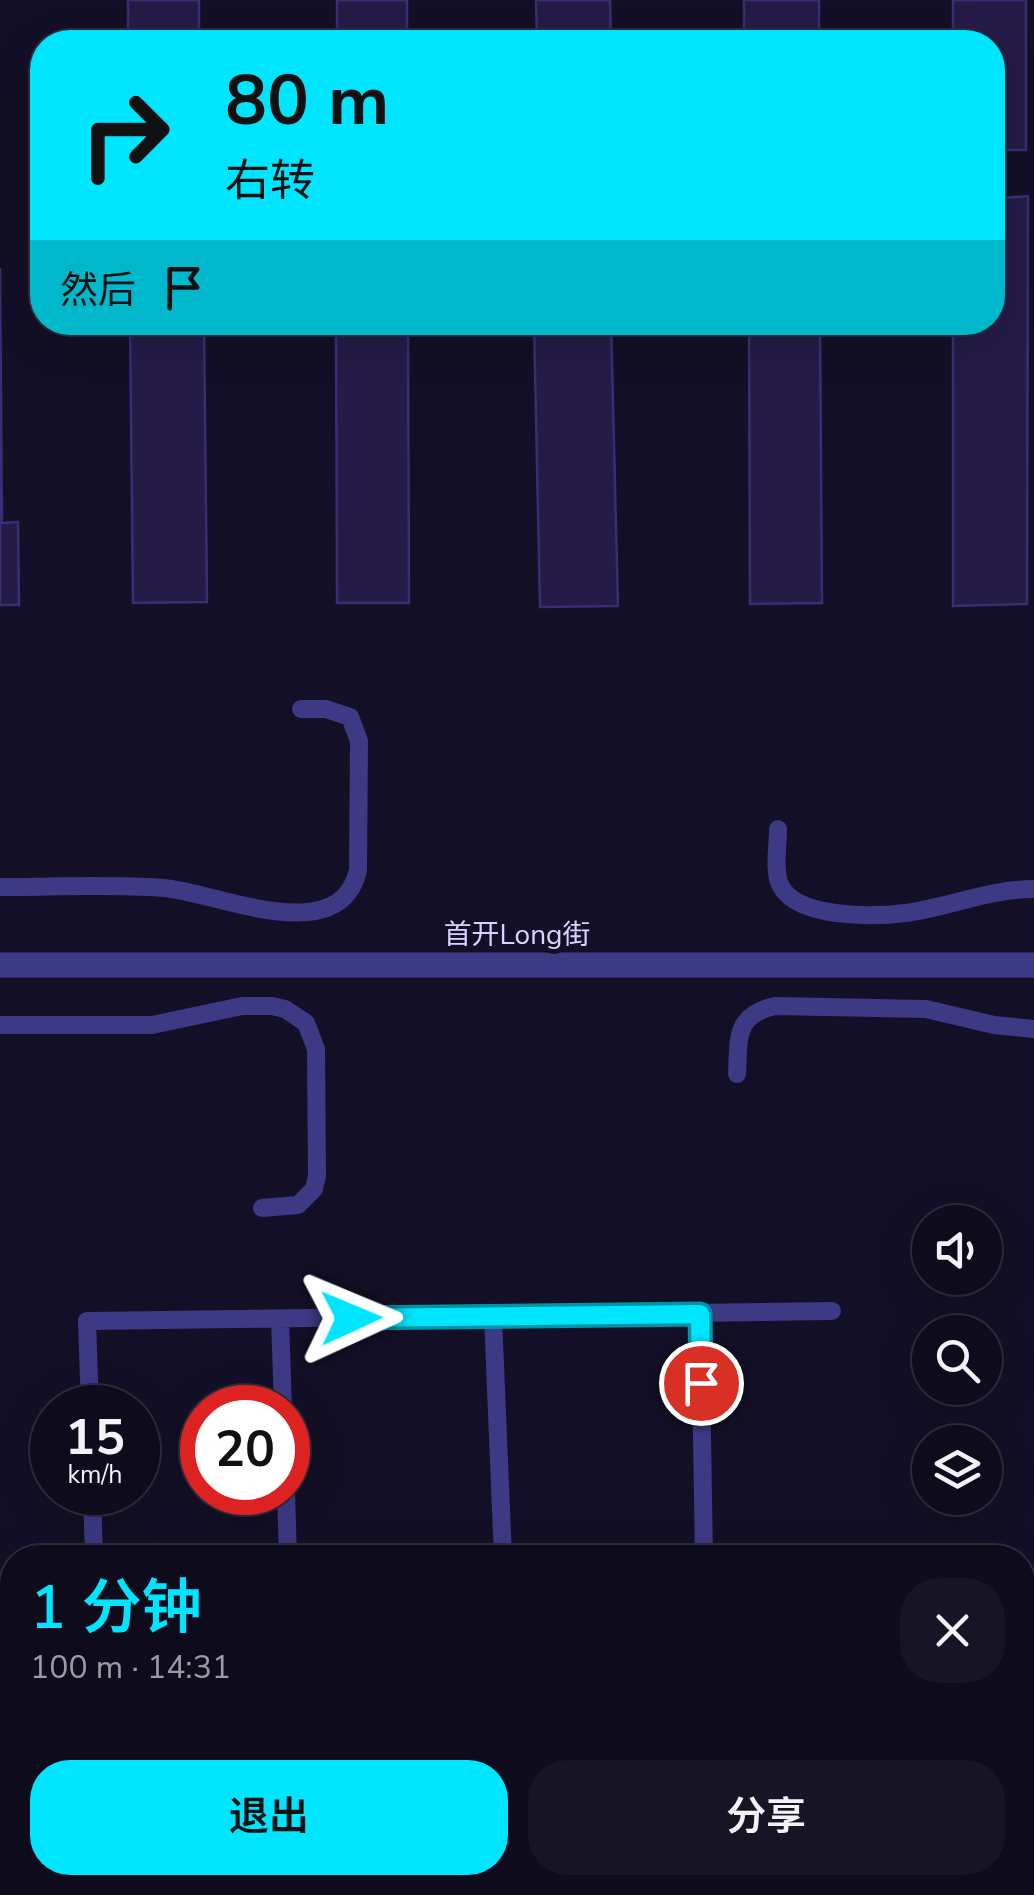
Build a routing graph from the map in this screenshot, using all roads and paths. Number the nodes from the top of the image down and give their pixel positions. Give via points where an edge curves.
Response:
1 (301, 709) dead end
2 (778, 829) dead end
3 (0, 887) edge
4 (1034, 889) edge
5 (0, 965) edge
6 (1034, 965) edge
7 (0, 1025) edge
8 (1034, 1030) edge
9 (737, 1074) dead end
10 (262, 1208) dead end
11 (832, 1311) dead end
12 (700, 1314) junction
13 (493, 1316) junction
14 (280, 1319) junction
15 (89, 1385) edge
16 (282, 1385) edge
17 (93, 1515) edge
18 (287, 1515) edge
19 (94, 1545) edge
20 (288, 1545) edge
21 (502, 1545) edge
22 (704, 1545) edge

1 - 3 lane via 350,717 359,741 358,870 334,904 266,910 168,888
2 - 4 lane via 779,882 808,909 904,913 988,892
5 - 6 street, 首开Long街
7 - 10 lane via 152,1026 256,1004 296,1015 316,1049 317,1176 298,1205
8 - 9 lane via 926,1009 775,1006 754,1012 742,1026
11 - 12 lane
12 - 13 lane
12 - 22 lane
13 - 14 lane
13 - 21 lane
14 - 15 lane via 87,1322
14 - 16 lane
17 - 19 lane
18 - 20 lane

